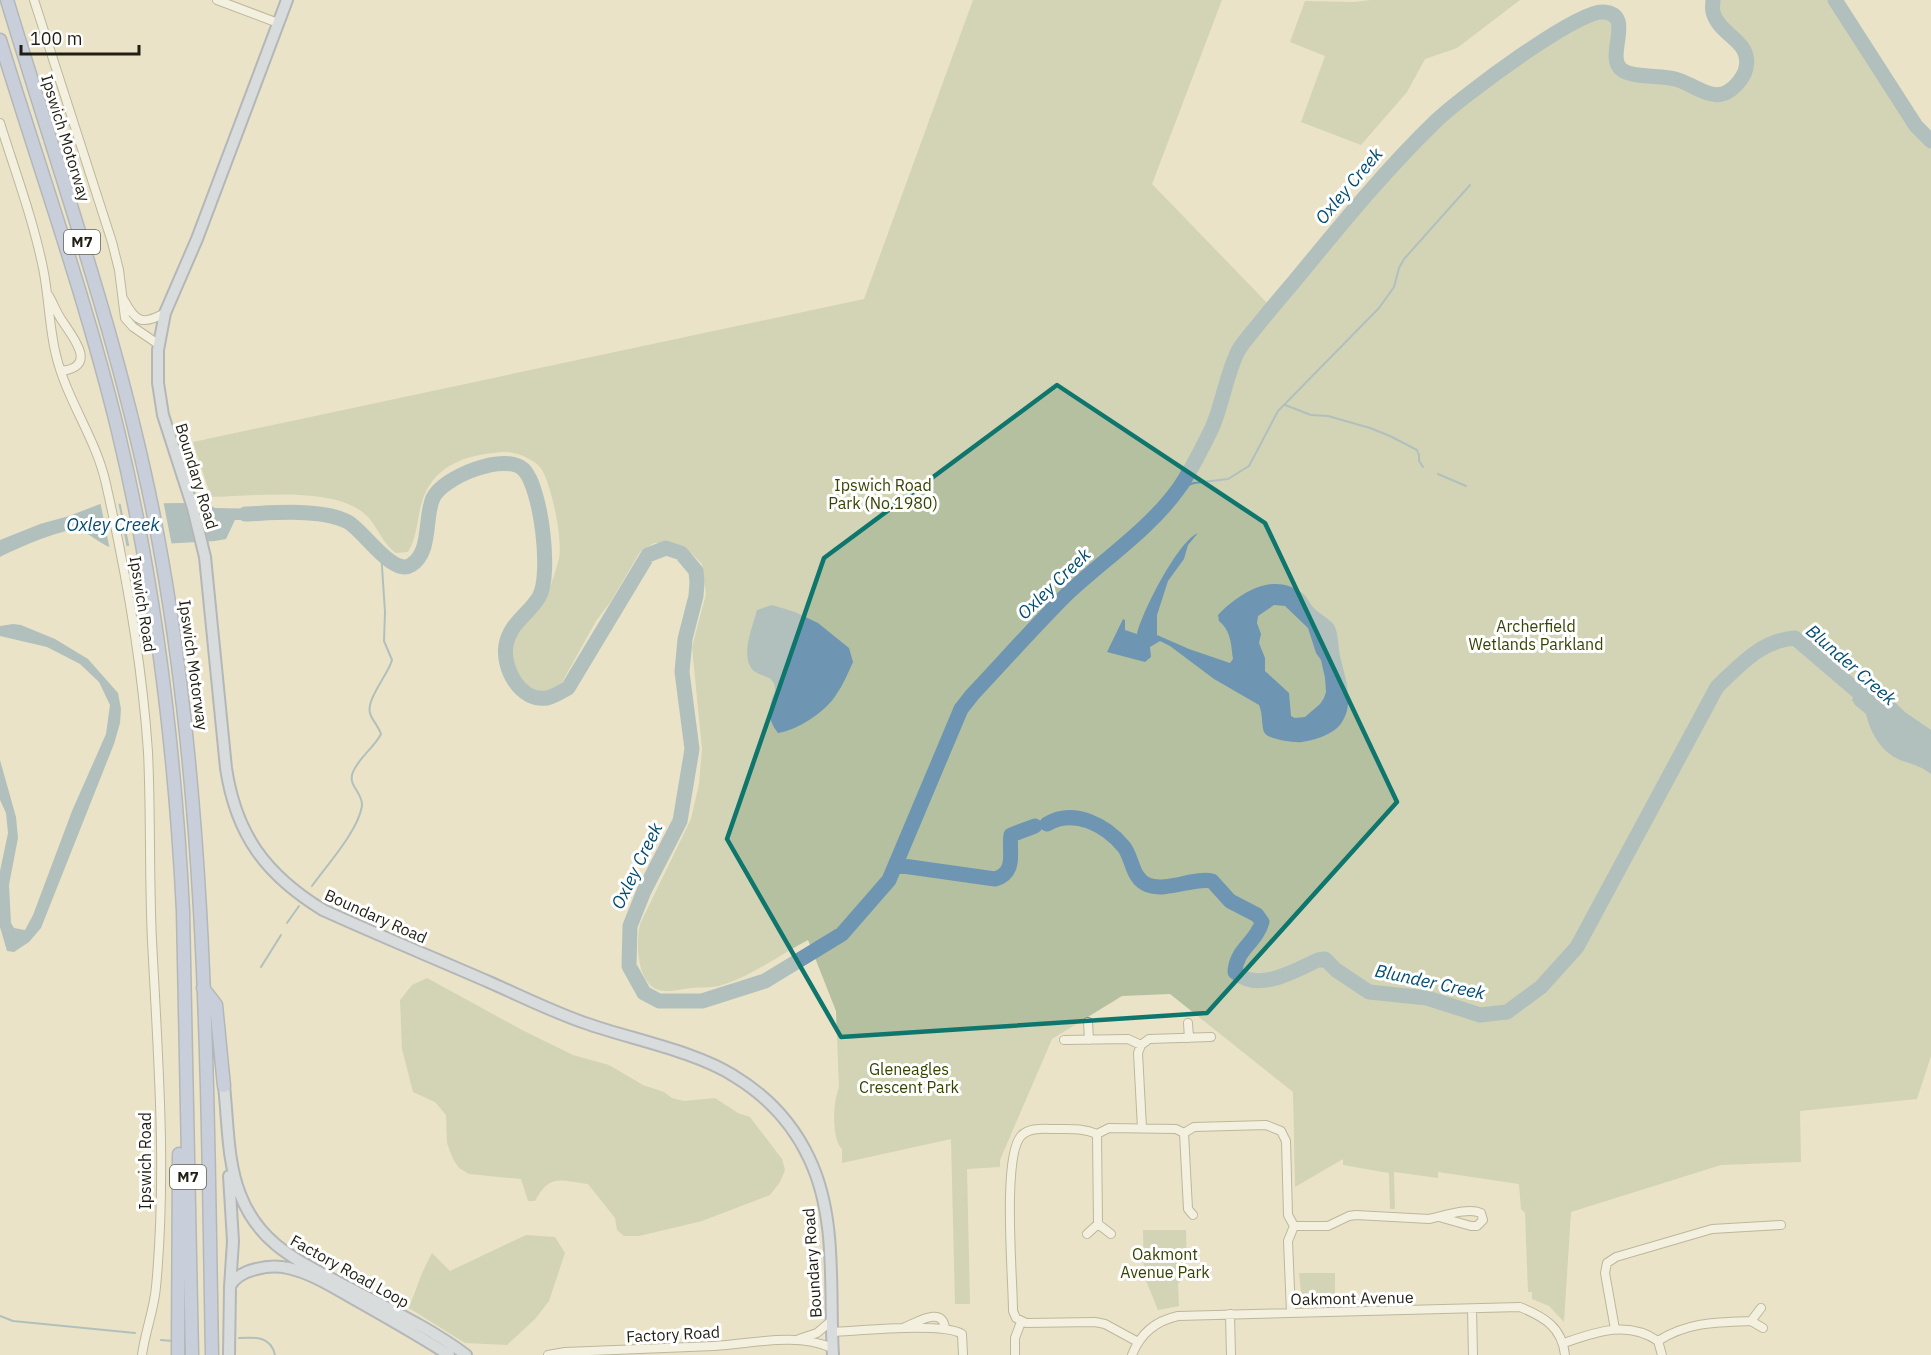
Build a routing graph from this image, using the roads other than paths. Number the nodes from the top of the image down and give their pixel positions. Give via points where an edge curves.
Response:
1 (7, 0) edge
2 (34, 0) edge
3 (217, 0) edge
4 (287, 0) edge
5 (278, 23) junction
6 (0, 40) edge
7 (0, 123) edge
8 (48, 292) junction
9 (124, 299) junction
10 (165, 313) junction
11 (158, 344) junction
12 (61, 371) junction
13 (203, 988) junction
14 (185, 998) junction
15 (1089, 1022) dead end
16 (1188, 1023) dead end
17 (1210, 1037) dead end
18 (1189, 1038) junction
19 (1064, 1040) dead end
20 (1089, 1040) junction
21 (1141, 1045) junction
22 (224, 1086) junction
23 (1142, 1128) junction
24 (1184, 1133) junction
25 (1096, 1134) junction
26 (1194, 1215) dead end
27 (1439, 1217) junction
28 (1098, 1224) junction
29 (1780, 1225) dead end
30 (1294, 1226) junction
31 (1088, 1234) dead end
32 (1111, 1234) dead end
33 (230, 1287) junction
34 (1761, 1308) dead end
35 (1472, 1309) junction
36 (1291, 1313) junction
37 (1230, 1314) junction
38 (1751, 1321) junction
39 (1021, 1322) junction
40 (832, 1327) junction
41 (945, 1328) junction
42 (1763, 1328) dead end
43 (901, 1329) junction
44 (1615, 1329) junction
45 (799, 1339) junction
46 (1659, 1341) junction
47 (1138, 1342) junction
48 (1564, 1343) junction
49 (832, 1351) edge
50 (142, 1355) edge
51 (178, 1355) edge
52 (192, 1355) edge
53 (212, 1355) edge
54 (229, 1355) edge
55 (449, 1355) edge
56 (466, 1355) edge
57 (548, 1355) edge
58 (963, 1355) edge
59 (1015, 1355) edge
60 (1132, 1355) edge
61 (1231, 1355) edge
62 (1473, 1355) edge
63 (1565, 1355) edge
64 (1662, 1355) edge

1 - 13 highway, Ipswich Motorway / M7 via 103,311 126,395 162,560 189,750
2 - 9 street via 112,242
3 - 5 street
4 - 5 main road, Boundary Road
5 - 10 main road, Boundary Road
6 - 14 highway, Ipswich Motorway / M7 via 90,328 118,432 145,560 172,750
7 - 8 street, Ipswich Road
8 - 12 street, Ipswich Road
8 - 12 street, Ipswich Road via 80,351 77,367
9 - 10 street via 132,314 141,320 152,320
9 - 11 street via 123,314 128,322
10 - 11 main road, Boundary Road
11 - 40 main road, Boundary Road via 160,405 205,557 229,786 241,824 264,862 288,887 323,910 584,1022 699,1059 755,1090 788,1122 811,1161 823,1201
12 - 50 street, Ipswich Road via 96,450 107,487 140,678 148,752 160,1144 159,1244 154,1302
13 - 22 highway via 216,1005
13 - 53 highway, Ipswich Motorway / M7
14 - 51 highway via 178,1018
14 - 52 highway, Ipswich Motorway / M7
15 - 20 street
16 - 18 street
17 - 18 street
18 - 21 street via 1149,1039
19 - 20 street
20 - 21 street via 1128,1039
21 - 23 street via 1138,1053
22 - 33 main road via 233,1228
22 - 56 main road, Factory Road Loop via 237,1185 249,1214 268,1239 300,1262
23 - 24 street via 1176,1129
23 - 25 street via 1109,1128
24 - 26 street via 1188,1209
24 - 30 street via 1194,1127 1266,1125 1281,1131 1286,1141 1288,1215
25 - 28 street
25 - 39 street via 1085,1128 1036,1129 1023,1134 1015,1146 1011,1174 1013,1311
27 - 27 street via 1476,1211 1483,1220 1471,1226
27 - 30 street via 1356,1215 1328,1226
28 - 31 street
28 - 32 street
29 - 44 street via 1712,1229 1616,1257 1607,1263 1605,1274
30 - 36 street via 1288,1241
33 - 54 main road
33 - 55 main road, Factory Road Loop via 238,1276 257,1270 276,1266 292,1269 324,1283
34 - 38 street
35 - 36 street, Oakmont Avenue
35 - 48 street, Oakmont Avenue via 1520,1307 1543,1317
35 - 62 street
36 - 37 street, Oakmont Avenue
37 - 47 street, Oakmont Avenue via 1169,1318 1154,1325
37 - 61 street
38 - 42 street
38 - 46 street via 1694,1324
39 - 47 street via 1095,1322
39 - 59 street via 1015,1338
40 - 43 street, Factory Road
40 - 45 street, Factory Road
40 - 49 main road, Boundary Road
41 - 43 street, Factory Road
41 - 43 street, Factory Road via 944,1321 934,1316
41 - 58 street, Factory Road via 962,1334
44 - 46 street via 1642,1332
44 - 48 street
45 - 49 street, Factory Road via 820,1342
45 - 57 street, Factory Road
46 - 64 street
47 - 60 street, Oakmont Avenue
48 - 63 street

